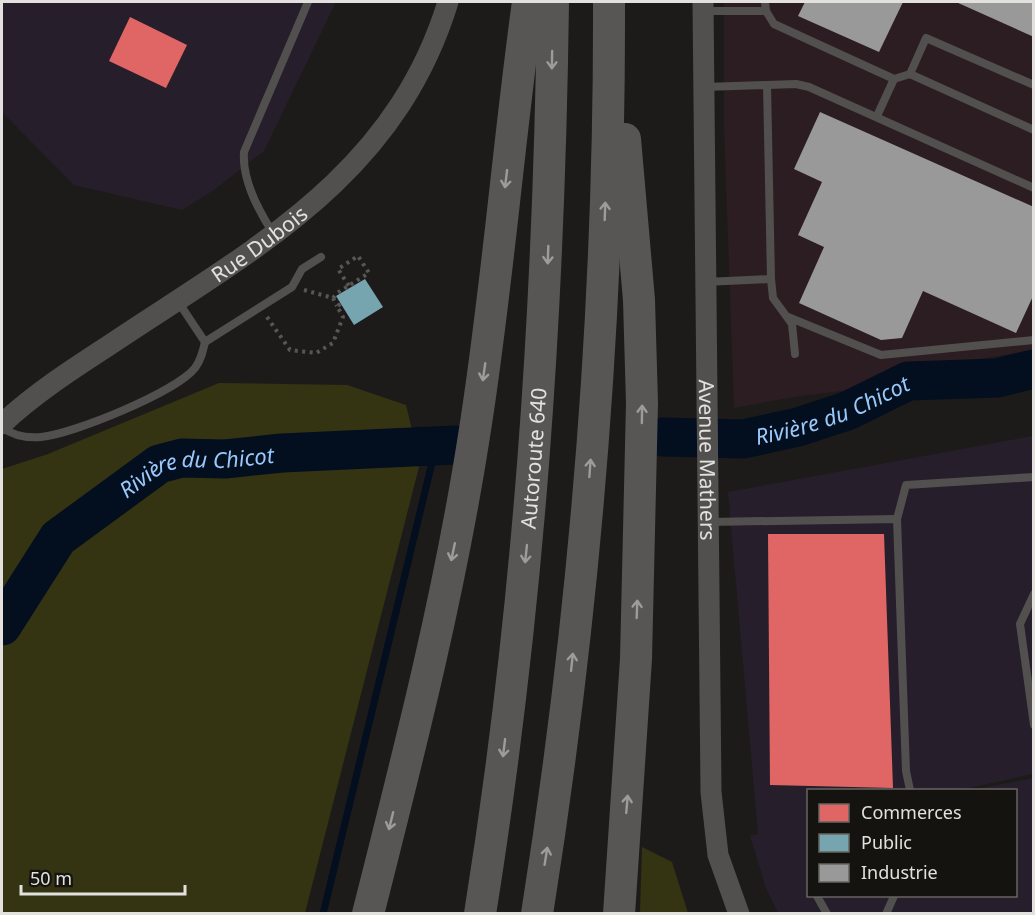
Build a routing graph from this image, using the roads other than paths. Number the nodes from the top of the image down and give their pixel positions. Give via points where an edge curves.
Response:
1 (308, 2) edge
2 (448, 2) edge
3 (528, 2) edge
4 (553, 2) edge
5 (611, 2) edge
6 (703, 6) edge
7 (766, 6) edge
8 (910, 74) junction
9 (894, 79) junction
10 (767, 85) junction
11 (1034, 85) edge
12 (704, 87) junction
13 (877, 116) junction
14 (1034, 130) edge
15 (1034, 188) edge
16 (273, 234) junction
17 (321, 257) dead end
18 (771, 279) junction
19 (705, 282) junction
20 (177, 300) junction
21 (788, 317) junction
22 (1034, 340) edge
23 (205, 342) junction
24 (795, 354) dead end
25 (2, 426) edge
26 (1034, 477) edge
27 (897, 519) junction
28 (708, 522) junction
29 (1034, 594) edge
30 (1034, 725) edge
31 (910, 789) edge
32 (818, 897) edge
33 (894, 897) edge
34 (368, 914) edge
35 (480, 914) edge
36 (537, 914) edge
37 (619, 914) edge
38 (739, 914) edge
39 (827, 914) edge
40 (886, 914) edge

1 - 16 lane via 244,152 243,165 260,212
2 - 16 street, Rue Dubois via 422,70 384,131 341,178
3 -> 34 highway via 511,120 488,341 465,494
4 -> 35 highway, Autoroute 640 via 548,253 536,444 515,664
36 -> 5 highway via 567,710 586,524 604,258
37 -> 5 highway via 635,670 642,374 639,300
6 - 7 lane
6 - 12 street, Avenue Mathers
7 - 9 lane via 774,24
8 - 9 lane
8 - 11 lane via 926,38
8 - 14 lane
9 - 13 lane
10 - 12 lane
10 - 13 lane via 809,87
10 - 18 lane
12 - 19 street, Avenue Mathers
13 - 15 lane
16 - 20 street, Rue Dubois
17 - 23 lane via 302,269 292,287
18 - 19 lane
18 - 21 lane via 773,298
19 - 28 street, Avenue Mathers
20 - 23 lane
20 - 25 street, Rue Dubois via 50,385
21 - 22 lane via 881,355
21 - 24 lane via 794,332
23 - 25 lane via 202,355 187,375 98,421 42,437 13,434
26 - 27 lane via 906,485
27 - 28 lane
27 - 31 lane
28 - 38 street, Avenue Mathers via 711,792 723,873
29 - 30 lane via 1020,624
32 - 39 lane
33 - 40 lane

